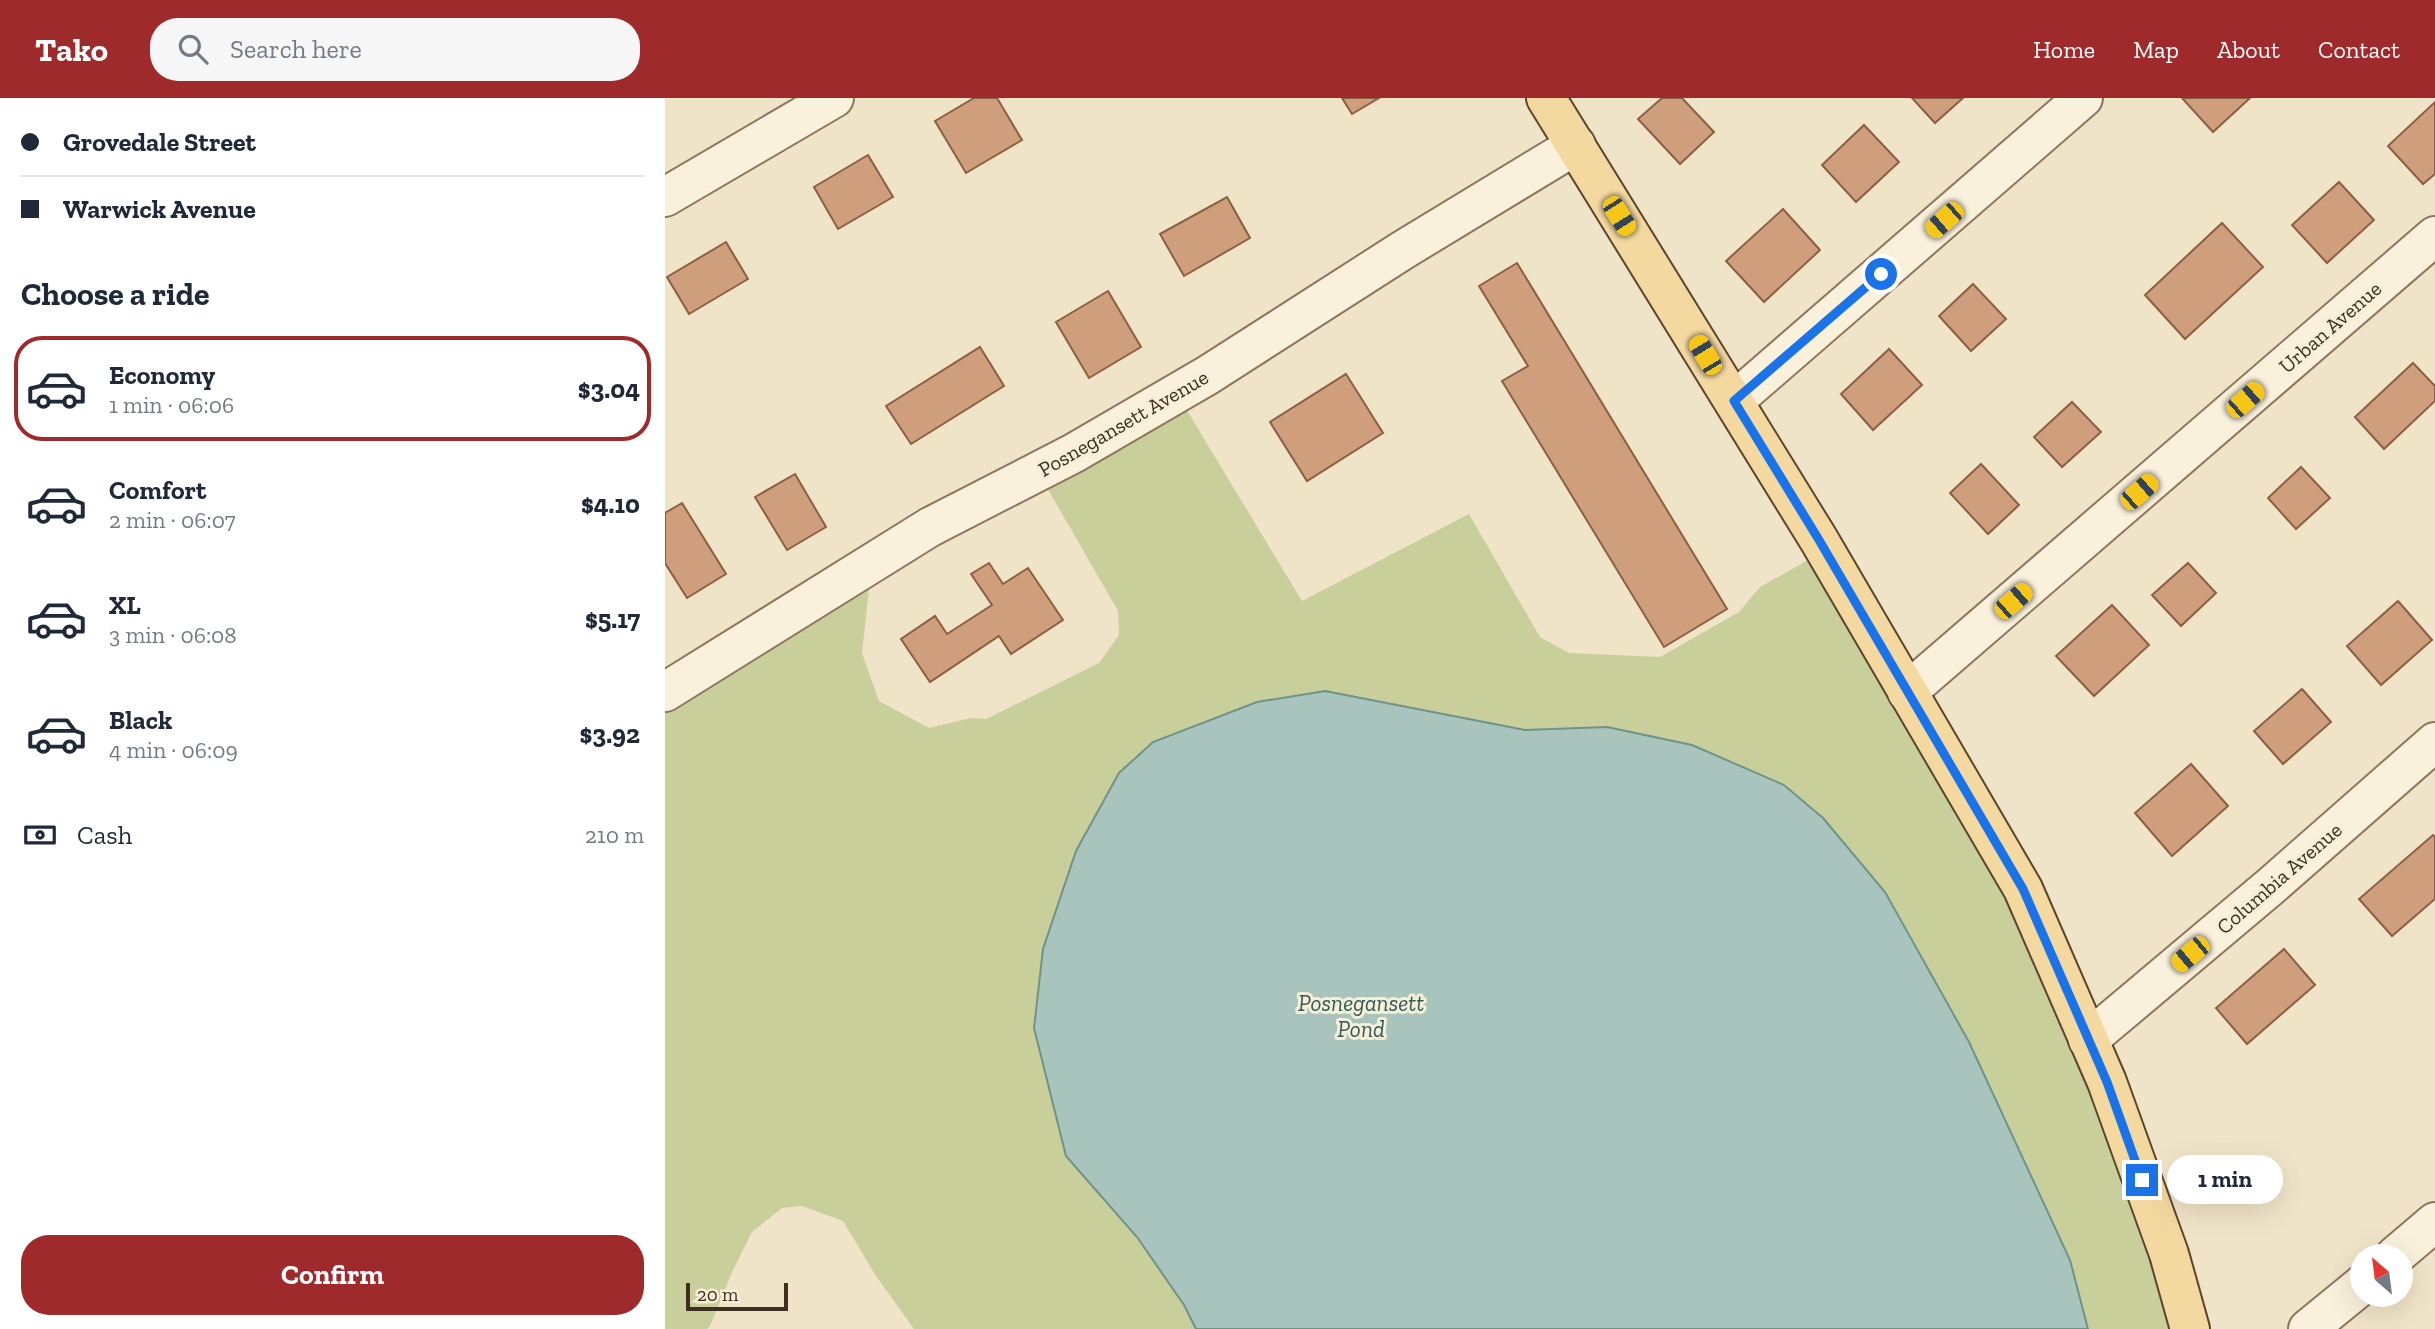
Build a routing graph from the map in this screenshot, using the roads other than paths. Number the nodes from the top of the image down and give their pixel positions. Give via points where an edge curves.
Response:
1 (834, 98) edge
2 (2084, 98) edge
3 (1557, 103) edge
4 (1576, 145) junction
5 (665, 197) edge
6 (2435, 236) edge
7 (1734, 401) junction
8 (665, 692) edge
9 (1907, 692) junction
10 (2435, 742) edge
11 (2088, 1040) junction
12 (2435, 1222) edge
13 (2409, 1244) edge
14 (2350, 1295) edge
15 (2190, 1329) edge
16 (2308, 1329) edge

1 - 5 street
2 - 7 street
3 - 4 main road
4 - 7 main road
4 - 8 street, Posnegansett Avenue via 1196,381 1074,453 930,527
6 - 9 street, Urban Avenue
7 - 9 main road
9 - 11 main road via 2023,889
10 - 11 street, Columbia Avenue
11 - 15 main road via 2169,1254
12 - 13 street
14 - 16 street

